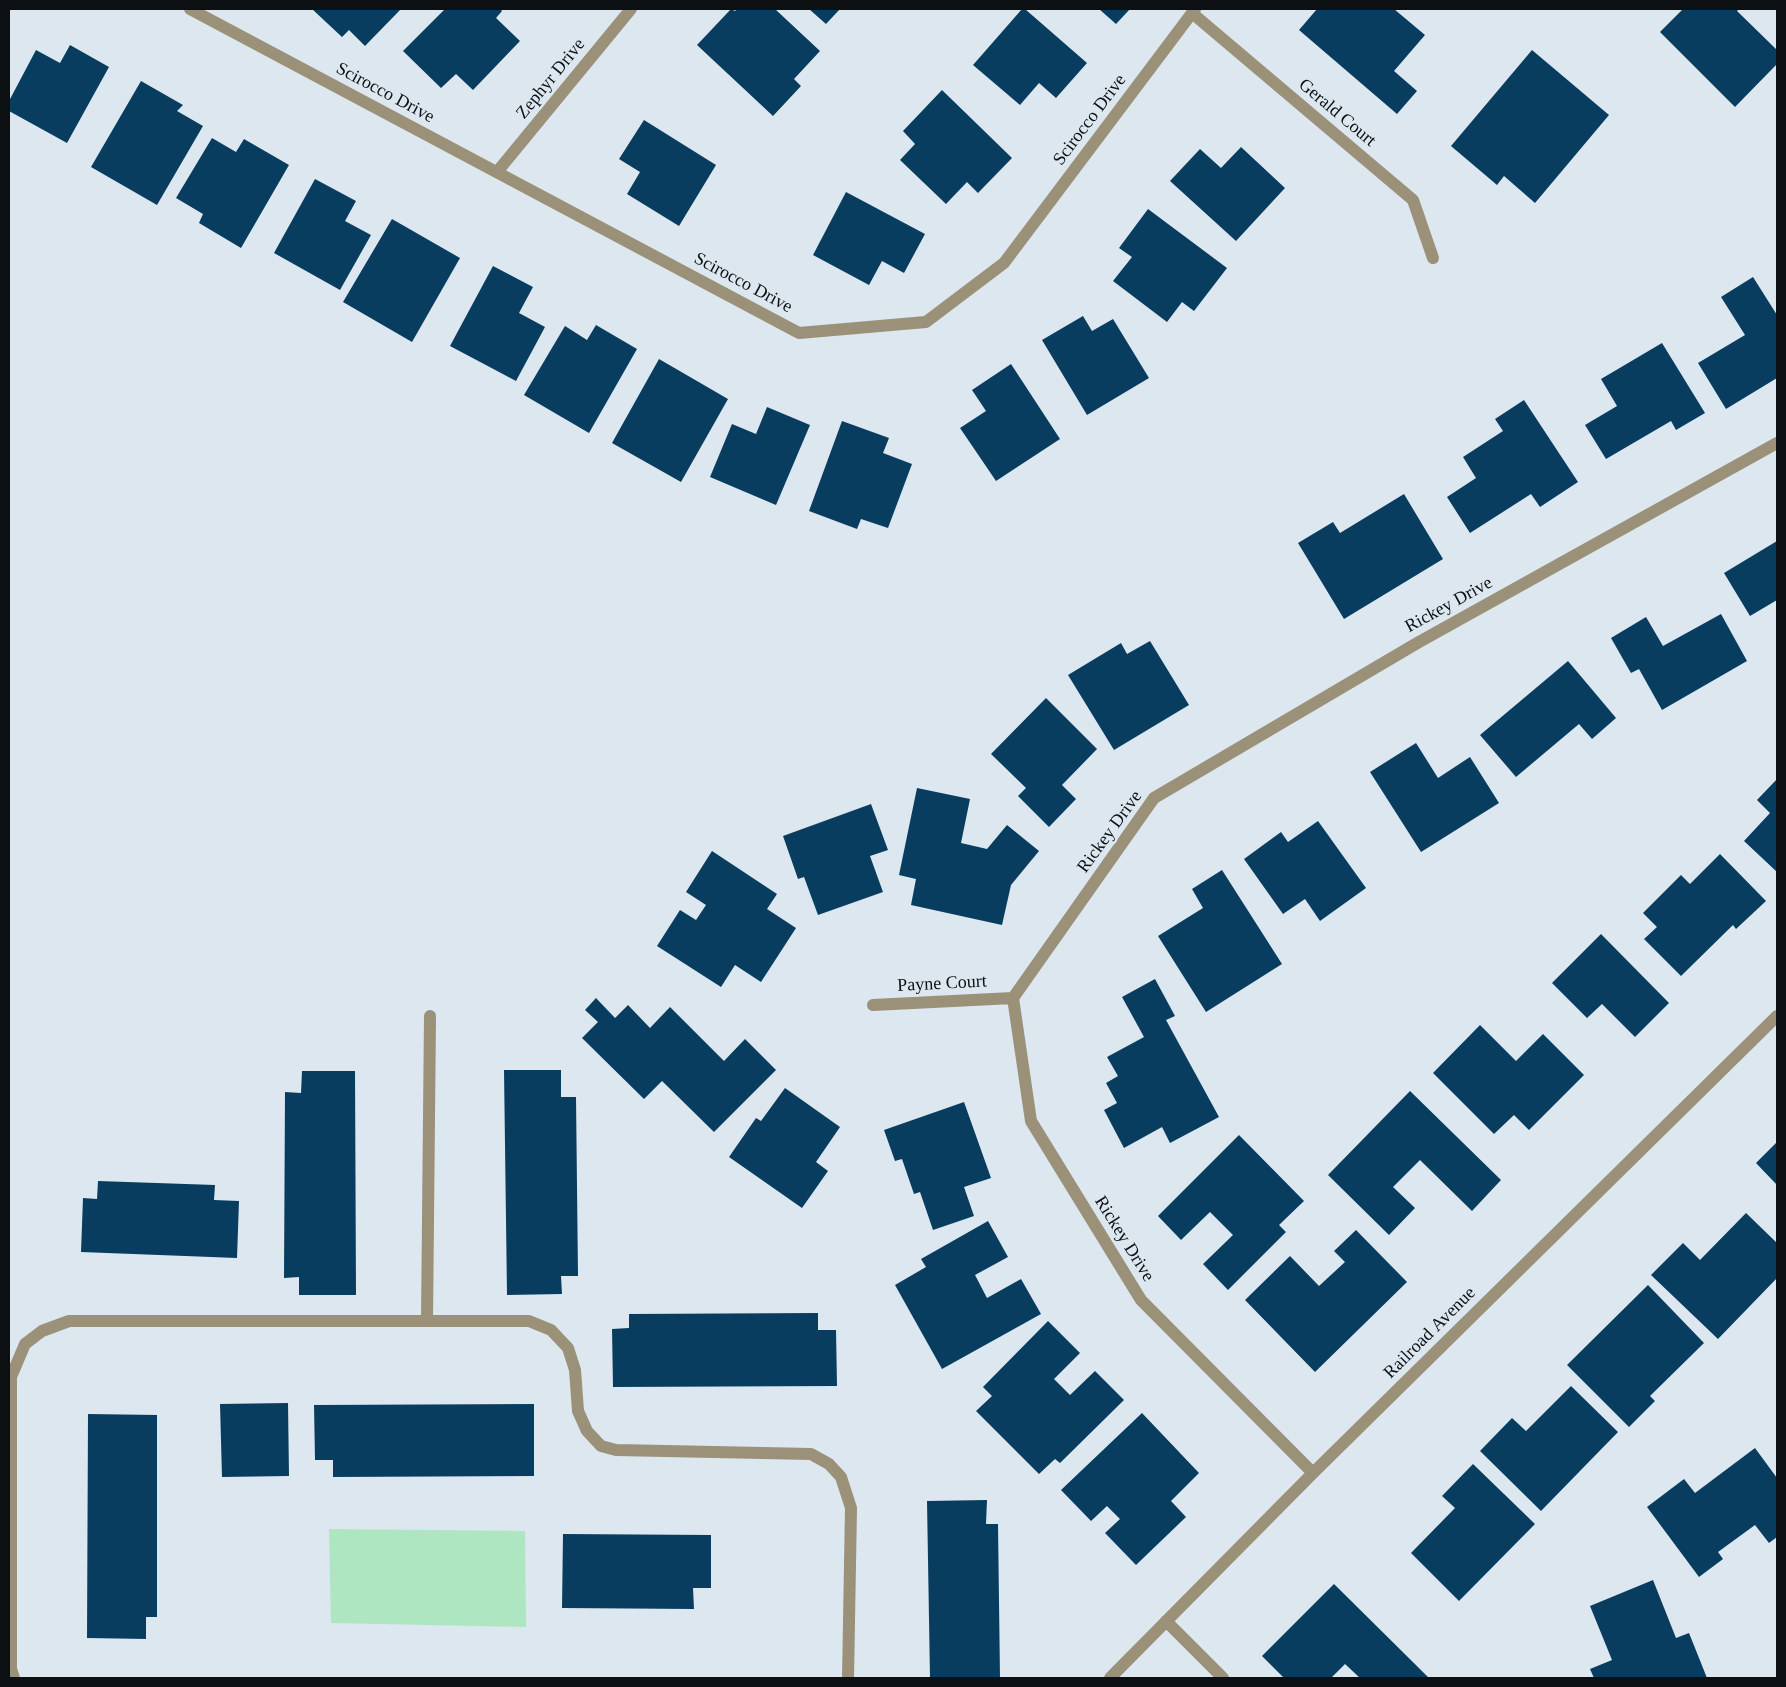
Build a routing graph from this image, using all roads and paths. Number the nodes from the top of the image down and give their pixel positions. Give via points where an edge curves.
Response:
1 (190, 9) edge
2 (631, 9) edge
3 (1193, 11) edge
4 (497, 172) junction
5 (1433, 258) dead end
6 (1777, 443) edge
7 (1013, 998) junction
8 (873, 1005) dead end
9 (430, 1016) dead end
10 (1777, 1016) edge
11 (427, 1321) junction
12 (1313, 1473) junction
13 (10, 1520) edge
14 (1166, 1621) junction
15 (14, 1678) edge
16 (848, 1678) edge
17 (1110, 1678) edge
18 (1223, 1678) edge

1 - 4 street, Scirocco Drive
2 - 4 street, Zephyr Drive
3 - 4 street, Scirocco Drive via 1004,263 926,322 799,333
3 - 5 street, Gerald Court via 1413,200
6 - 7 street, Rickey Drive via 1419,642 1154,798
7 - 8 street, Payne Court
7 - 12 street, Rickey Drive via 1031,1121 1141,1300
9 - 11 street
10 - 12 street, Railroad Avenue
11 - 13 street via 69,1321 42,1331 25,1344 11,1378
11 - 16 street via 530,1321 551,1330 568,1348 575,1370 578,1411 587,1431 601,1446 616,1450 811,1454 829,1464 842,1477 852,1508
12 - 14 street, Railroad Avenue
13 - 15 street via 11,1669
14 - 17 street, Railroad Avenue
14 - 18 street

